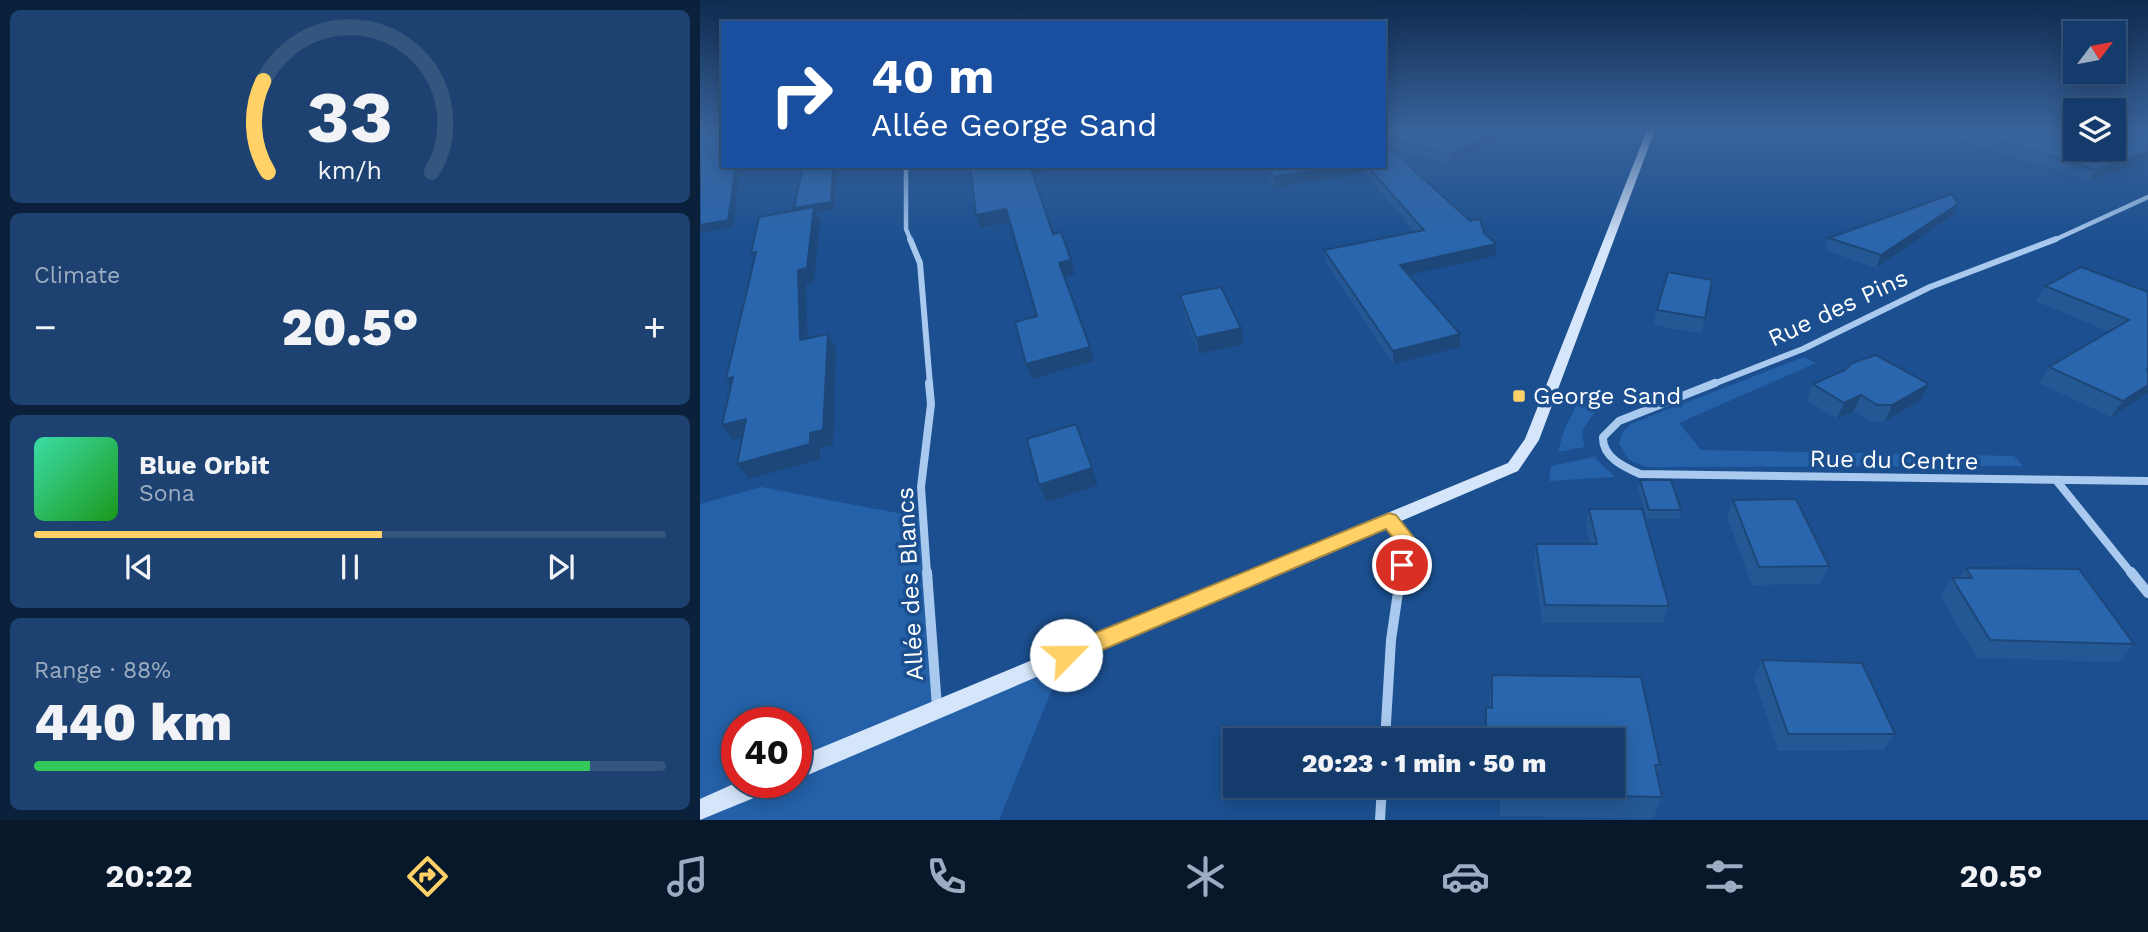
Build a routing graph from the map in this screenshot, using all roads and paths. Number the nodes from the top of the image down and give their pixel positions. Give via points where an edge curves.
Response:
1 (906, 168) edge
2 (1636, 168) edge
3 (2148, 197) edge
4 (1640, 474) joint
5 (2056, 480) junction
6 (2148, 481) edge
7 (1389, 520) junction
8 (2148, 593) edge
9 (937, 709) junction
10 (1386, 728) edge
11 (812, 762) edge
12 (728, 798) edge
13 (1381, 798) edge
14 (700, 810) edge
15 (1380, 820) edge

1 - 9 street, Allée des Blancs via 906,229 920,263 931,404 921,487
2 - 7 street via 1532,440 1513,467
3 - 4 street, Rue des Pins via 2036,248 1930,287 1803,349 1605,429 1603,449 1623,467
4 - 5 street, Rue du Centre
5 - 6 street, Rue du Centre
5 - 8 street
7 - 9 street
7 - 10 street via 1406,539 1391,640
9 - 11 street
12 - 14 street
13 - 15 street

